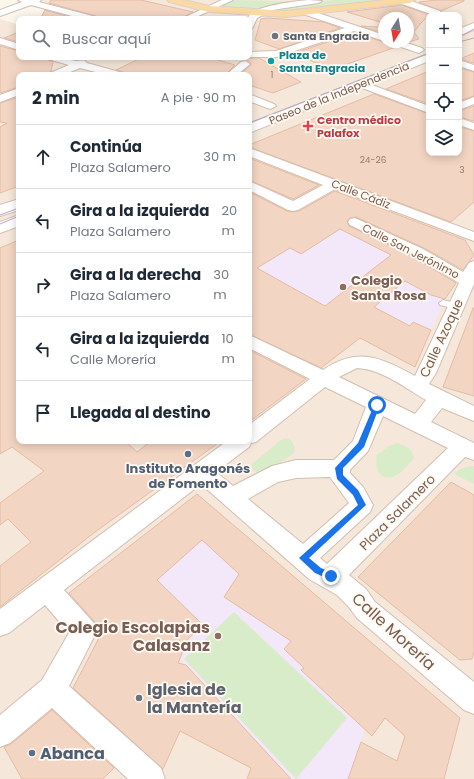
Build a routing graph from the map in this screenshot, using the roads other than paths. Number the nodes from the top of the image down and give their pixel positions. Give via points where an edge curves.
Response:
1 (172, 0) edge
2 (229, 0) edge
3 (290, 0) edge
4 (322, 0) edge
5 (30, 1) edge
6 (408, 1) edge
7 (209, 9) junction
8 (306, 12) junction
9 (438, 12) dead end
10 (0, 13) edge
11 (258, 13) junction
12 (82, 16) edge
13 (192, 16) edge
14 (252, 17) edge
15 (474, 26) edge
16 (353, 28) junction
17 (462, 32) edge
18 (378, 36) edge
19 (0, 41) edge
20 (16, 46) edge
21 (414, 46) edge
22 (424, 48) edge
23 (426, 58) edge
24 (252, 59) edge
25 (60, 60) edge
26 (88, 60) edge
27 (247, 60) edge
28 (462, 64) edge
29 (76, 65) junction
30 (474, 68) edge
31 (61, 72) edge
32 (106, 72) edge
33 (234, 72) edge
34 (362, 84) junction
35 (16, 93) edge
36 (308, 93) dead end
37 (252, 97) edge
38 (474, 100) edge
39 (0, 101) edge
40 (14, 105) dead end
41 (274, 105) joint
42 (462, 106) edge
43 (426, 109) edge
44 (253, 110) edge
45 (462, 122) edge
46 (474, 127) edge
47 (252, 128) edge
48 (252, 153) edge
49 (334, 184) junction
50 (252, 186) edge
51 (16, 205) edge
52 (0, 211) edge
53 (369, 213) junction
54 (474, 237) edge
55 (471, 274) edge
56 (252, 342) edge
57 (319, 376) junction
58 (418, 387) junction
59 (439, 398) junction
60 (377, 405) junction
61 (474, 414) edge
62 (417, 425) junction
63 (252, 433) edge
64 (238, 444) edge
65 (468, 449) edge
66 (339, 468) junction
67 (202, 473) junction
68 (231, 498) junction
69 (303, 558) junction
70 (331, 576) junction
71 (47, 589) junction
72 (0, 624) edge
73 (55, 693) junction
74 (474, 700) edge
75 (0, 733) edge
76 (150, 779) edge

1 - 7 main road
2 - 7 street
3 - 4 main road
4 - 11 street via 279,6
5 - 10 street
5 - 12 street
6 - 8 main road
6 - 9 street
7 - 11 main road
7 - 13 street
8 - 11 main road
8 - 16 street
11 - 14 street
15 - 17 street
16 - 18 street
16 - 24 street via 286,51
19 - 20 street
21 - 22 street
22 - 36 street, Paseo de la Independencia
23 - 34 street, Paseo de la Independencia
25 - 29 street
26 - 29 street
27 - 33 street
28 - 30 street
29 - 31 street
29 - 32 street
34 - 43 street
34 - 47 street, Paseo de la Independencia
35 - 39 street
37 - 41 street
38 - 42 street
39 - 40 street
41 - 44 street, Paseo de la Independencia
45 - 46 street
48 - 49 street, Calle Cádiz
49 - 50 street via 293,207
49 - 53 street, Calle Cádiz
51 - 52 street
53 - 54 street, Calle Cádiz
53 - 55 street, Calle San Jerónimo via 418,252
55 - 58 street, Calle Azoque via 450,305 427,373
56 - 57 street, Plaza Salamero
57 - 58 street via 350,363 365,362
57 - 60 street, Plaza Salamero
57 - 63 street
58 - 59 street
59 - 61 street
59 - 62 street
60 - 62 street, Plaza Salamero
60 - 66 street via 361,445
62 - 65 street, Plaza Salamero
64 - 67 street
65 - 70 street, Plaza Salamero
66 - 68 street via 296,469 272,475
66 - 69 street via 340,476 362,505
67 - 68 street, Calle Morería
67 - 71 street
68 - 69 street, Calle Morería
69 - 70 street, Calle Morería
70 - 74 street, Calle Morería via 361,601 366,610
71 - 72 street
71 - 73 street via 84,631
73 - 75 street
73 - 76 street

